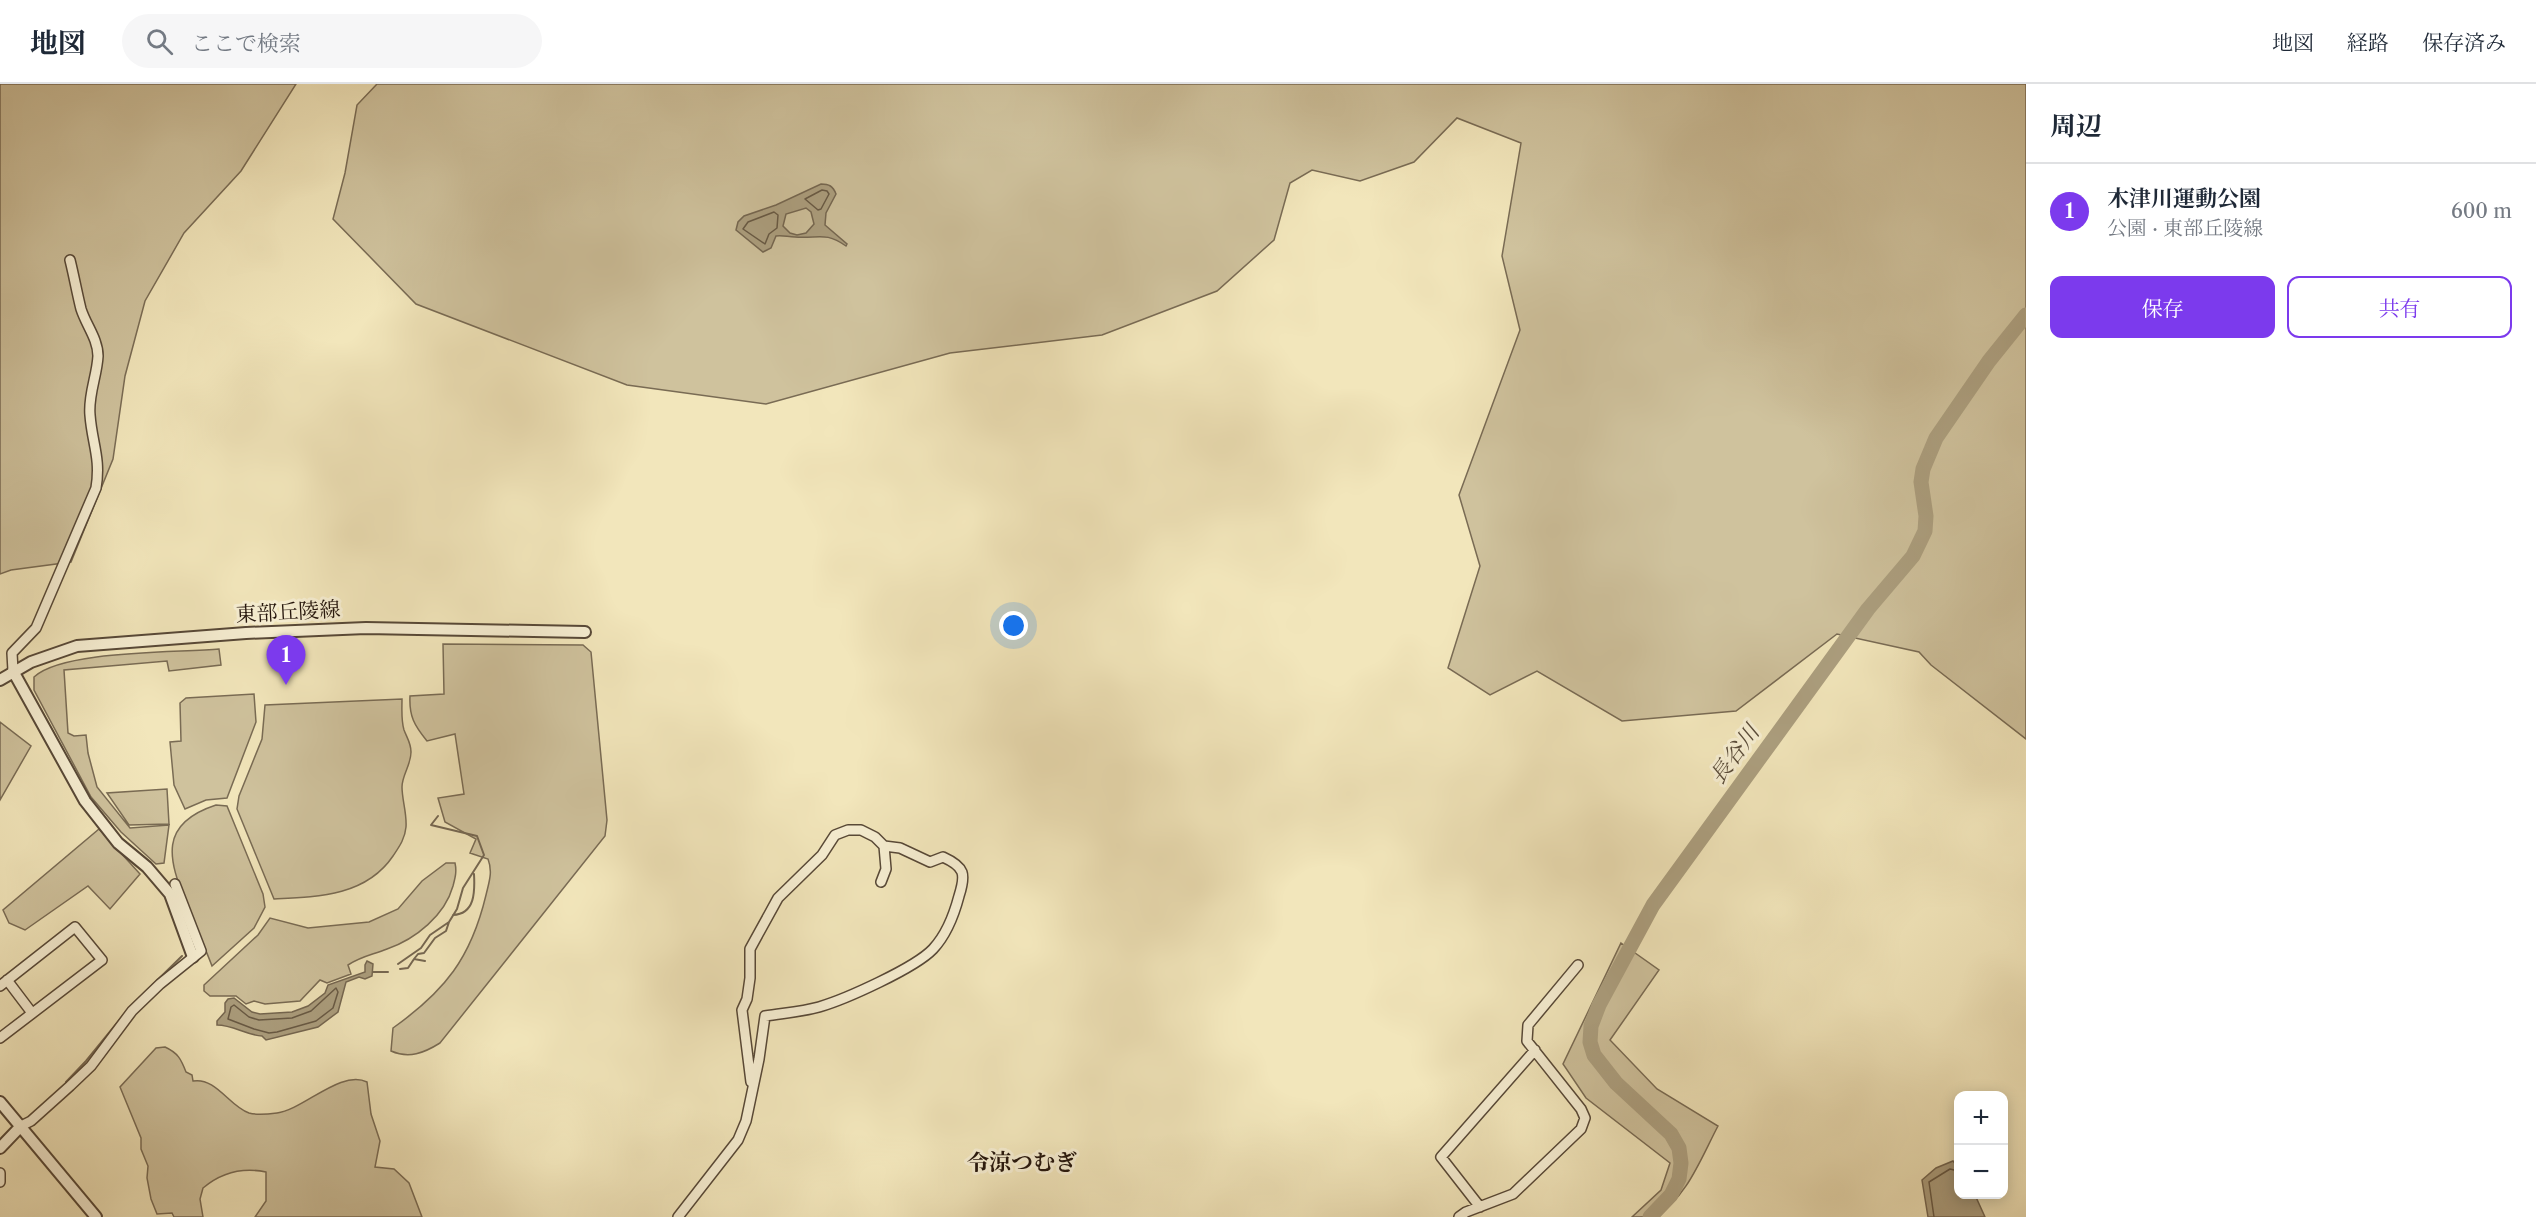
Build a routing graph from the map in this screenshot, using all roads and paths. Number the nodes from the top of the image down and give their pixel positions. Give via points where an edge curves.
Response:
1 (70, 260) dead end
2 (585, 632) dead end
3 (13, 671) junction
4 (0, 680) edge
5 (884, 846) junction
6 (881, 882) dead end
7 (174, 884) dead end
8 (193, 957) junction
9 (1578, 965) dead end
10 (4, 983) edge
11 (32, 1013) junction
12 (0, 1038) edge
13 (1535, 1050) junction
14 (753, 1093) junction
15 (0, 1102) edge
16 (21, 1126) junction
17 (0, 1148) edge
18 (0, 1173) edge
19 (0, 1182) edge
20 (1480, 1207) junction
21 (96, 1217) edge
22 (678, 1217) edge
23 (1459, 1217) edge

1 - 3 street via 98,355 89,406 99,474 36,628 12,654
2 - 3 street, 東部丘陵線 via 366,628 246,633 77,646 53,652
3 - 4 street, 東部丘陵線
3 - 8 street via 85,801 118,843 147,867 170,894
5 - 6 street via 886,869
5 - 14 street via 861,830 835,835 822,855 778,898 750,949 750,978 742,1010
5 - 14 street via 900,848 930,862 943,857 962,870 964,880 947,929 933,949 919,960 876,983 821,1006 765,1016
7 - 8 street via 201,951
8 - 16 street via 132,1011 91,1066
9 - 13 street via 1528,1025 1527,1041
10 - 11 street
10 - 11 street via 75,927 102,960
11 - 12 street
13 - 20 street via 1441,1157
13 - 20 street via 1585,1118 1581,1129 1513,1194
14 - 22 street via 738,1140
15 - 16 street
16 - 17 street
16 - 21 street
18 - 19 street
20 - 23 street

